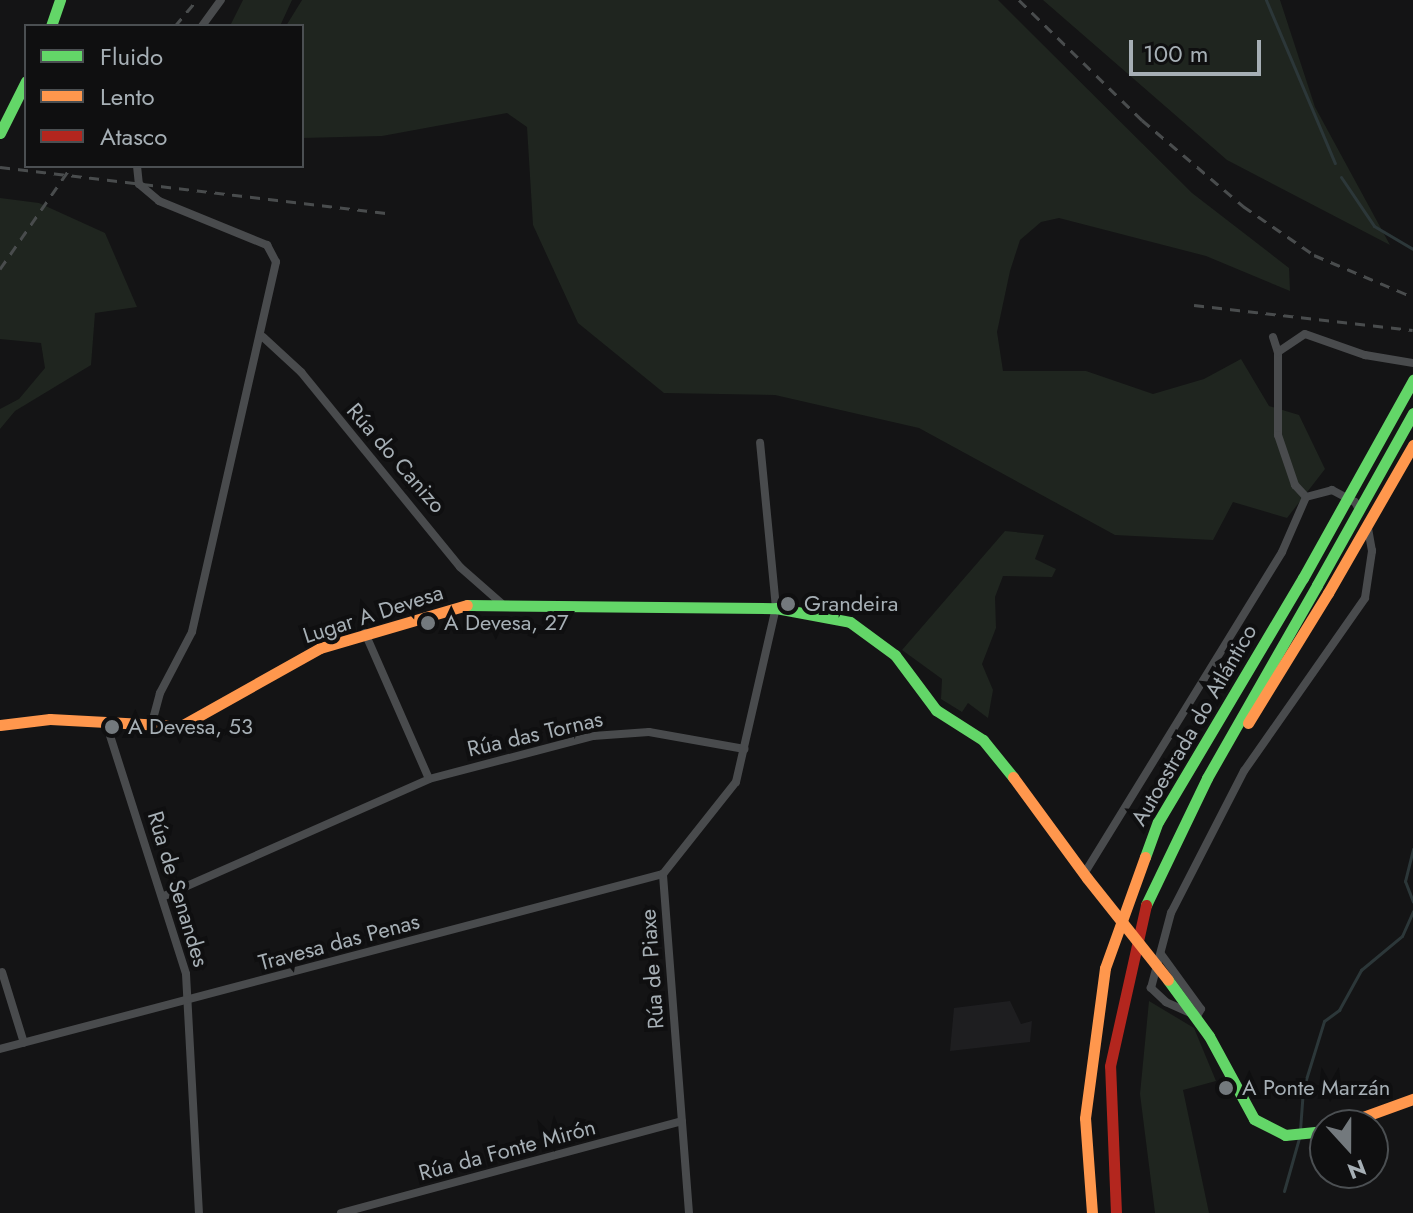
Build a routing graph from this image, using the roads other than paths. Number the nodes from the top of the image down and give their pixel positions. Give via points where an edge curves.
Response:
1 (60, 0) edge
2 (221, 0) edge
3 (52, 24) edge
4 (203, 24) edge
5 (24, 85) edge
6 (0, 133) edge
7 (137, 168) edge
8 (263, 337) junction
9 (1273, 337) dead end
10 (1278, 352) junction
11 (1413, 363) edge
12 (1413, 380) edge
13 (1413, 413) edge
14 (760, 443) dead end
15 (1413, 445) edge
16 (1306, 497) junction
17 (501, 603) junction
18 (776, 608) junction
19 (365, 633) junction
20 (106, 723) junction
21 (0, 725) edge
22 (151, 727) junction
23 (744, 749) junction
24 (1207, 778) junction
25 (429, 779) junction
26 (663, 874) junction
27 (1085, 876) junction
28 (162, 897) junction
29 (1161, 954) junction
30 (2, 972) edge
31 (189, 1000) junction
32 (1197, 1016) junction
33 (24, 1043) junction
34 (0, 1049) edge
35 (1413, 1099) edge
36 (1385, 1109) edge
37 (682, 1121) junction
38 (1309, 1135) edge
39 (199, 1213) edge
40 (341, 1213) edge
41 (689, 1213) edge
42 (1092, 1213) edge
43 (1116, 1213) edge

1 - 3 main road
2 - 4 street
5 - 6 main road
7 - 8 street via 139,184 159,201 267,245 276,262
8 - 17 street, Rúa do Canizo via 301,372 460,567
8 - 22 street via 192,632 160,693
9 - 10 street
10 - 11 street via 1305,334 1365,355
10 - 16 street via 1278,435 1295,485
12 - 42 main road, Autoestrada do Atlántico, bridge via 1158,822 1105,968 1086,1105
13 - 24 main road, Autoestrada do Atlántico, bridge
14 - 18 street
15 - 24 main road, bridge via 1233,748
16 - 27 street via 1282,552
16 - 29 street via 1332,490 1355,502 1372,531 1365,598 1226,802 1177,899
17 - 18 main road, Lugar A Devesa
17 - 19 main road, Lugar A Devesa via 455,608
18 - 23 street
18 - 27 main road, Lugar A Devesa via 850,622 895,655 936,710 983,740 999,758
19 - 22 main road, Lugar A Devesa via 310,653 196,720
19 - 25 street
20 - 21 main road, Lugar A Devesa via 50,719
20 - 22 main road, Lugar A Devesa
20 - 28 street, Rúa de Senandes
23 - 25 street, Rúa das Tornas via 649,732 593,736
23 - 26 street via 736,782
24 - 43 main road, Autoestrada do Atlántico via 1146,905 1124,986 1110,1066
25 - 28 street, Rúa das Tornas
26 - 31 street, Travesa das Penas
26 - 37 street, Rúa de Piaxe
27 - 32 main road, Lugar A Devesa, bridge
28 - 31 street, Rúa de Senandes
29 - 32 street via 1201,1009
29 - 32 street via 1151,988 1166,1002
30 - 33 street
31 - 33 street, Travesa das Penas
31 - 39 street, Rúa de Senandes
32 - 38 main road, Lugar A Devesa via 1244,1107 1262,1126 1285,1135
33 - 34 street, Travesa das Penas
35 - 36 main road
37 - 40 street, Rúa da Fonte Mirón
37 - 41 street, Rúa de Piaxe

